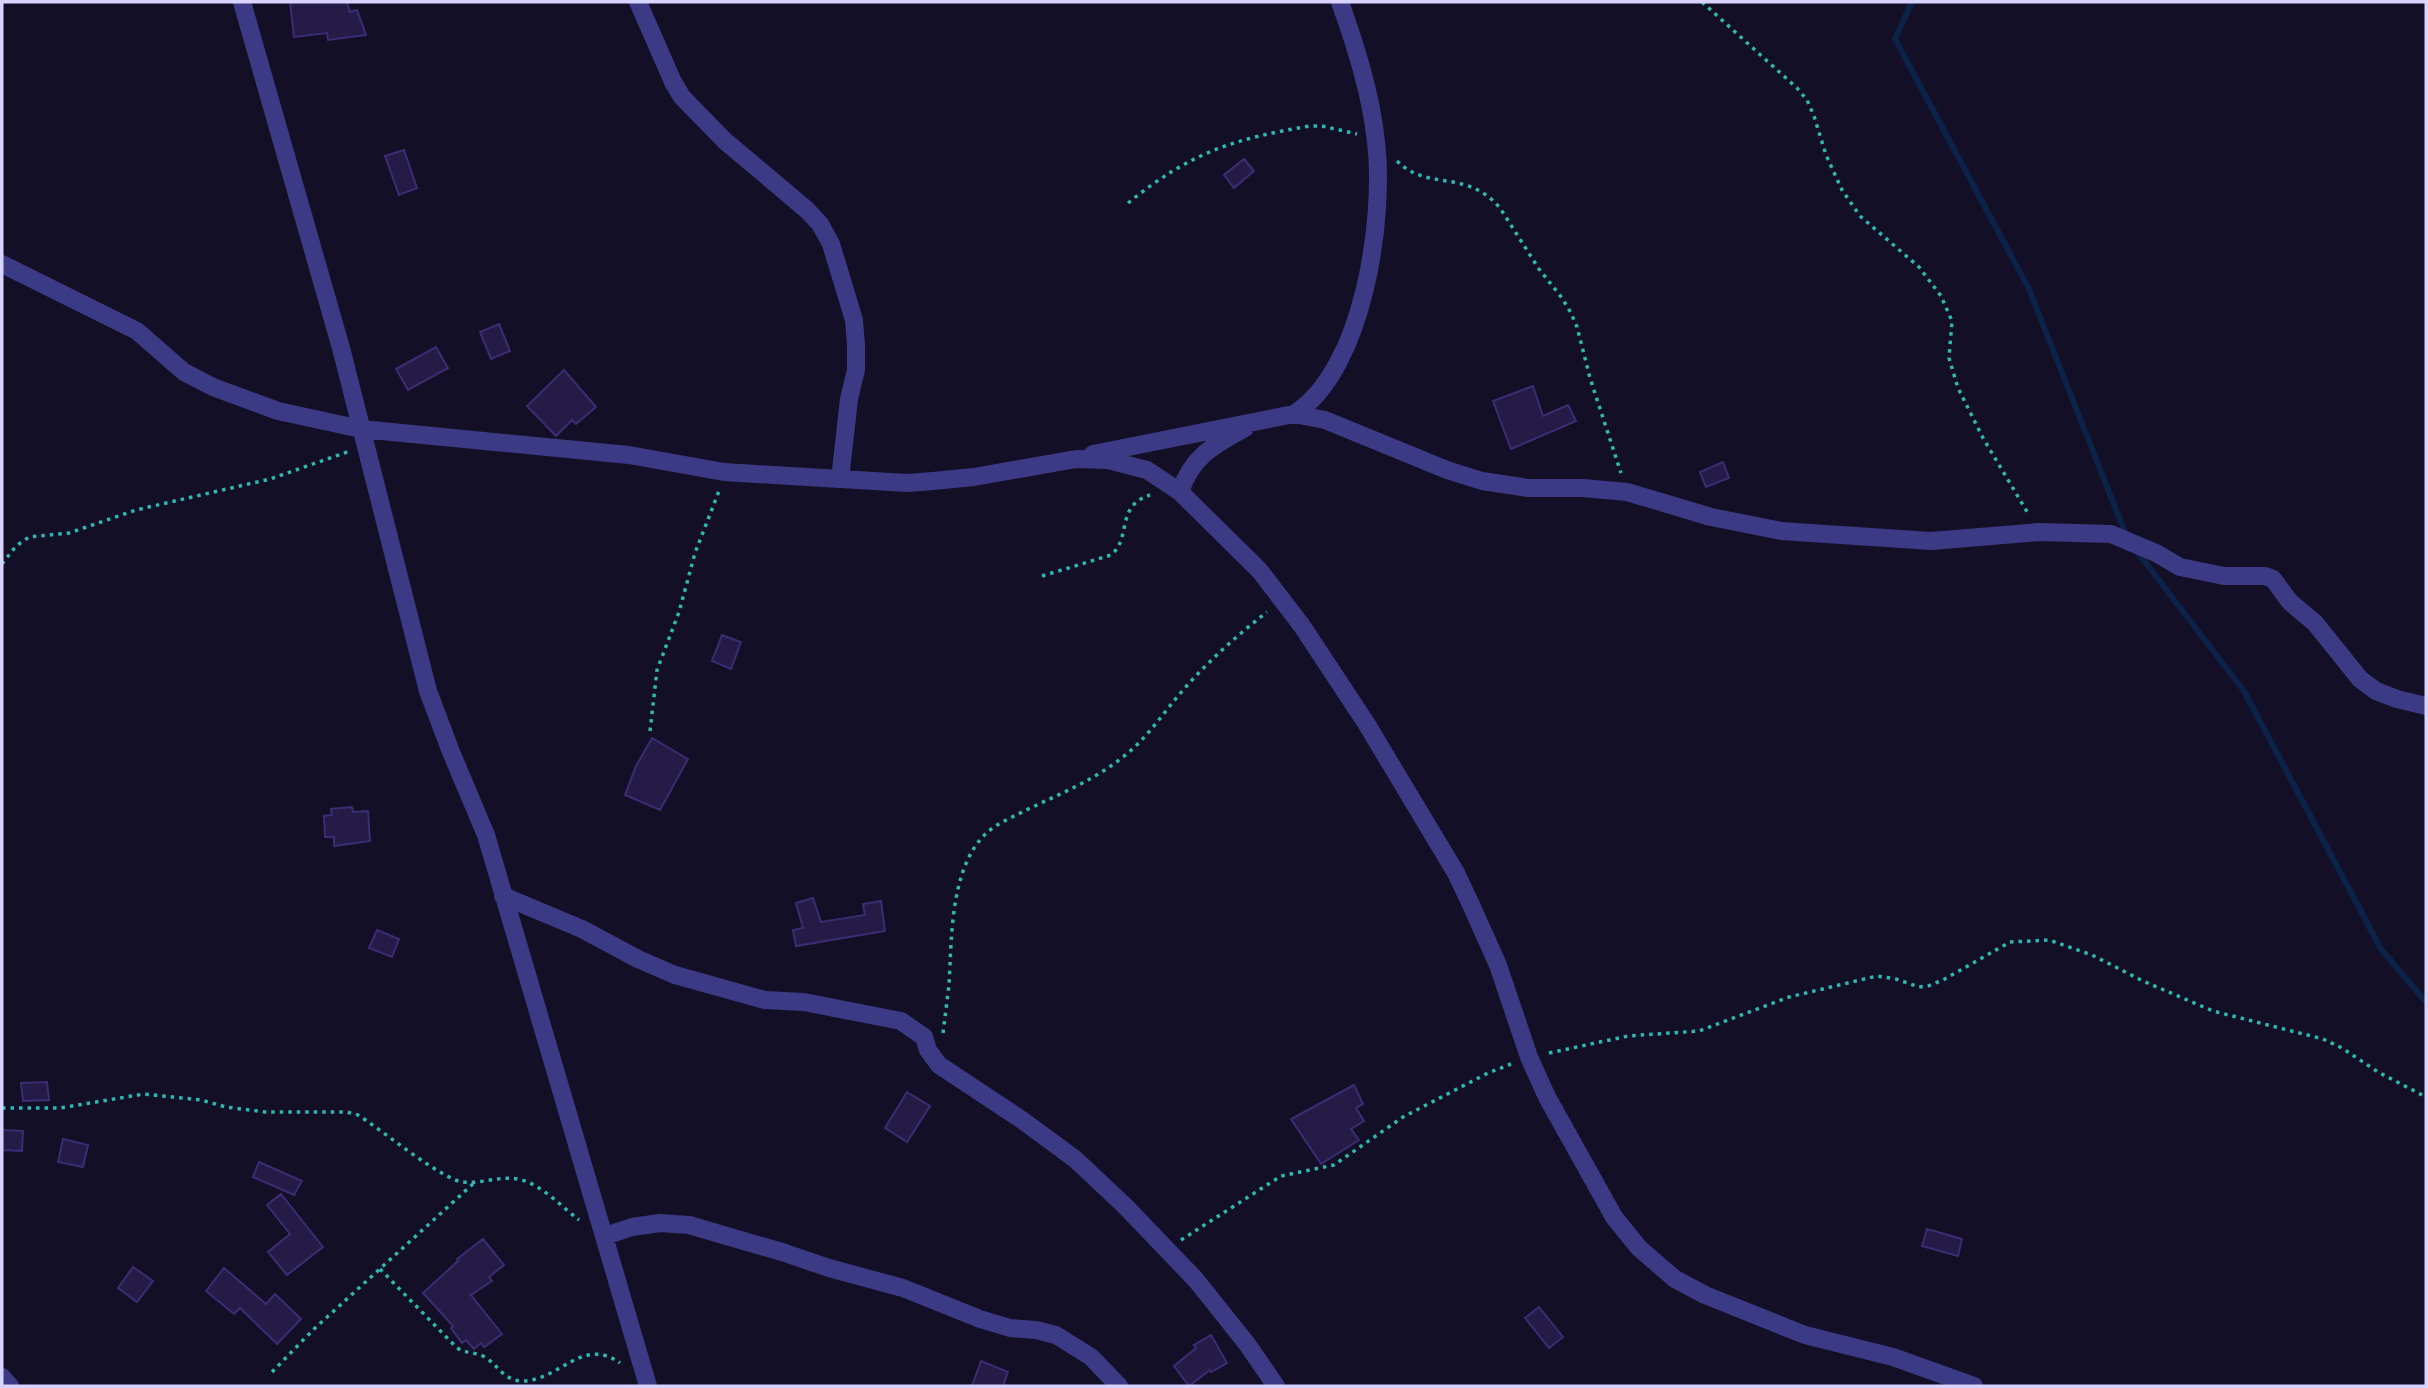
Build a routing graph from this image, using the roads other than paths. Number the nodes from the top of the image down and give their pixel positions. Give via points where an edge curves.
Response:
1 (242, 2) edge
2 (638, 2) edge
3 (1340, 2) edge
4 (2, 264) edge
5 (1294, 414) junction
6 (1254, 423) junction
7 (361, 429) junction
8 (1076, 459) junction
9 (840, 479) junction
10 (1180, 492) junction
11 (2426, 706) edge
12 (503, 897) junction
13 (605, 1236) junction
14 (2, 1377) edge
15 (10, 1386) edge
16 (648, 1386) edge
17 (1119, 1386) edge
18 (1276, 1386) edge
19 (1974, 1386) edge

1 - 7 street
2 - 9 street via 682,97 725,141 807,210 831,244 854,320 856,345
3 - 5 street via 1363,74 1376,140 1377,222 1355,324 1342,358 1320,393
4 - 7 street via 137,331 184,372 213,387 278,411
5 - 6 street
5 - 11 street via 1325,419 1482,481 1528,488 1627,492 1710,517 1781,531 1931,541 2039,532 2110,534 2180,567 2224,576 2265,576 2279,584 2315,623 2360,679 2376,691
6 - 8 street
6 - 10 street via 1202,454 1189,469
7 - 9 street via 629,455 724,472
7 - 12 street via 428,691 486,835
8 - 9 street via 933,481
8 - 10 street via 1126,463 1147,470
10 - 19 street via 1238,548 1282,600 1366,723 1456,873 1547,1097 1626,1235 1653,1263 1705,1295 1815,1338 1894,1357
12 - 13 street
12 - 18 street via 675,975 765,1000 804,1002 901,1021 924,1037 939,1065 1075,1159 1168,1249
13 - 16 street
13 - 17 street via 660,1223 689,1225 782,1252 902,1288 990,1322 1056,1335 1091,1357
14 - 15 street

